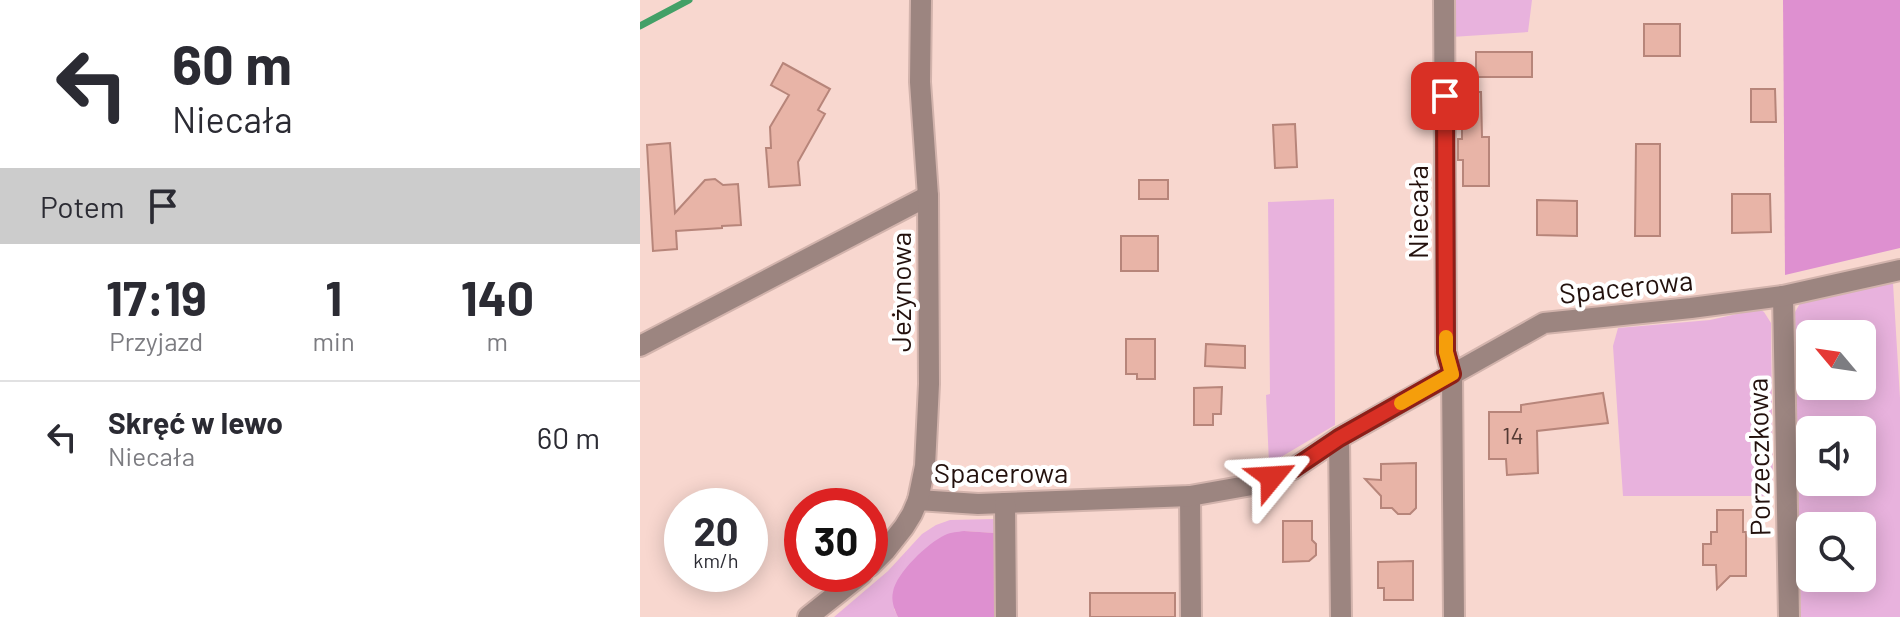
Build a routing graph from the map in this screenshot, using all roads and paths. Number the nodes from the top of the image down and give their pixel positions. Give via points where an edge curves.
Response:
1 (921, 0) edge
2 (1444, 0) edge
3 (928, 196) junction
4 (1900, 270) edge
5 (1783, 296) junction
6 (640, 346) edge
7 (1452, 374) junction
8 (1339, 438) junction
9 (1190, 496) junction
10 (918, 500) junction
11 (1005, 503) junction
12 (888, 547) edge
13 (840, 592) edge
14 (809, 617) edge
15 (1006, 617) edge
16 (1191, 617) edge
17 (1341, 617) edge
18 (1454, 617) edge
19 (1789, 617) edge

1 - 3 street, Jeżynowa
2 - 7 street, Niecała via 1446,352
3 - 6 street
3 - 10 street, Jeżynowa via 929,384
4 - 5 street, Spacerowa
5 - 7 street, Spacerowa via 1544,323
5 - 19 street, Porzeczkowa
7 - 8 street, Spacerowa
7 - 18 street, Niecała
8 - 9 street, Spacerowa via 1293,469 1252,485
8 - 17 street
9 - 11 street, Spacerowa
9 - 16 street
10 - 11 street, Spacerowa
10 - 12 street, Jeżynowa
11 - 15 street
13 - 14 street

